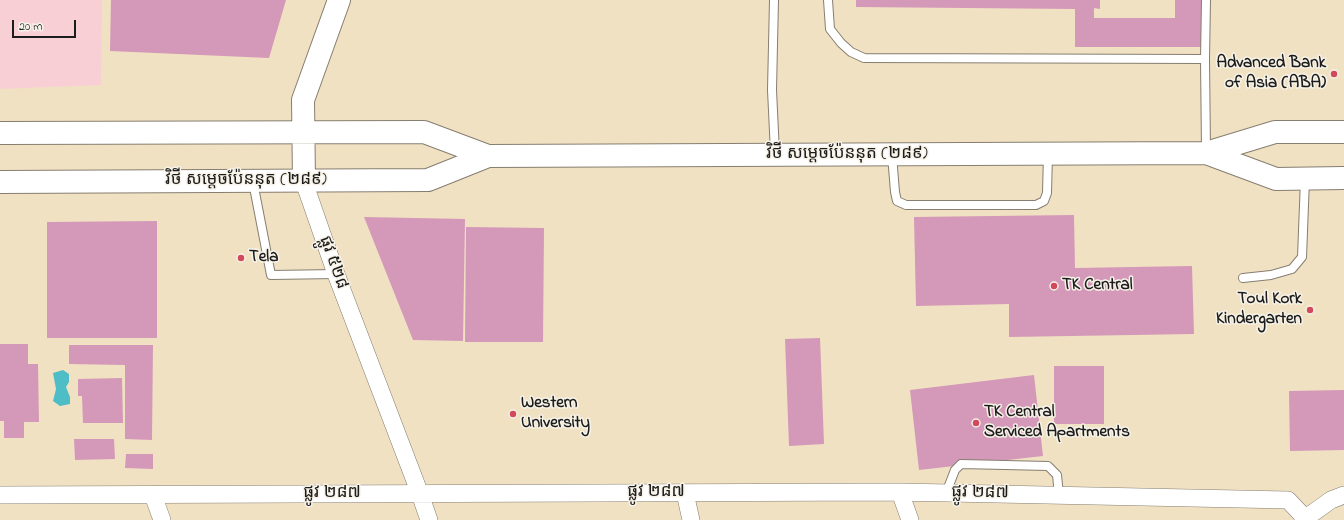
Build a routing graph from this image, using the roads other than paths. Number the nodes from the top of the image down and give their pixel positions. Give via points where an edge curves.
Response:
1 (339, 0) edge
2 (774, 0) edge
3 (828, 0) edge
4 (1206, 0) edge
5 (1205, 59) junction
6 (1344, 132) edge
7 (0, 133) edge
8 (303, 133) junction
9 (1206, 153) junction
10 (1048, 154) junction
11 (776, 155) junction
12 (892, 155) junction
13 (488, 156) junction
14 (1305, 178) junction
15 (1344, 178) edge
16 (252, 181) junction
17 (0, 182) edge
18 (304, 182) junction
19 (336, 274) junction
20 (1244, 278) dead end
21 (900, 492) junction
22 (684, 493) junction
23 (946, 493) junction
24 (420, 494) junction
25 (153, 495) junction
26 (1344, 495) edge
27 (0, 496) edge
28 (1059, 496) junction
29 (1304, 519) edge
30 (162, 520) edge
31 (428, 520) edge
32 (691, 520) edge
33 (910, 520) edge

1 - 8 main road, ផ្លូវ ៥២៨ via 303,100
2 - 11 lane via 772,90
3 - 5 lane via 830,29 851,52 864,58
4 - 5 lane
5 - 9 lane
6 - 9 main road, វិថី សម្តេចប៉ែននុត (២៨៩) via 1274,132
7 - 8 main road, វិថី សម្តេចប៉ែននុត (២៨៩)
8 - 13 main road, វិថី សម្តេចប៉ែននុត (២៨៩) via 424,132
8 - 18 main road, ផ្លូវ ៥២៨
9 - 10 main road, វិថី សម្តេចប៉ែននុត (២៨៩)
9 - 14 main road, វិថី សម្តេចប៉ែននុត (២៨៩) via 1276,179
10 - 12 main road, វិថី សម្តេចប៉ែននុត (២៨៩)
10 - 12 lane via 1047,193 1044,201 1036,205 906,205 897,201 894,192
11 - 12 main road, វិថី សម្តេចប៉ែននុត (២៨៩)
11 - 13 main road, វិថី សម្តេចប៉ែននុត (២៨៩)
13 - 18 main road, វិថី សម្តេចប៉ែននុត (២៨៩) via 428,180
14 - 15 main road, វិថី សម្តេចប៉ែននុត (២៨៩)
14 - 20 lane via 1302,257 1292,269 1271,275
16 - 17 main road, វិថី សម្តេចប៉ែននុត (២៨៩)
16 - 18 main road, វិថី សម្តេចប៉ែននុត (២៨៩)
16 - 19 lane via 271,275
18 - 19 street, ផ្លូវ ៥២៨
19 - 24 street, ផ្លូវ ៥២៨
21 - 22 street, ផ្លូវ ២៨៧
21 - 23 street, ផ្លូវ ២៨៧
21 - 33 street
22 - 24 street, ផ្លូវ ២៨៧
22 - 32 street
23 - 28 street, ផ្លូវ ២៨៧
23 - 28 lane via 954,470 961,464 1048,466 1057,474
24 - 25 street, ផ្លូវ ២៨៧
24 - 31 street, ផ្លូវ ៥២៨
25 - 27 street, ផ្លូវ ២៨៧
25 - 30 street
26 - 29 street
28 - 29 street, ផ្លូវ ២៨៧ via 1288,500

